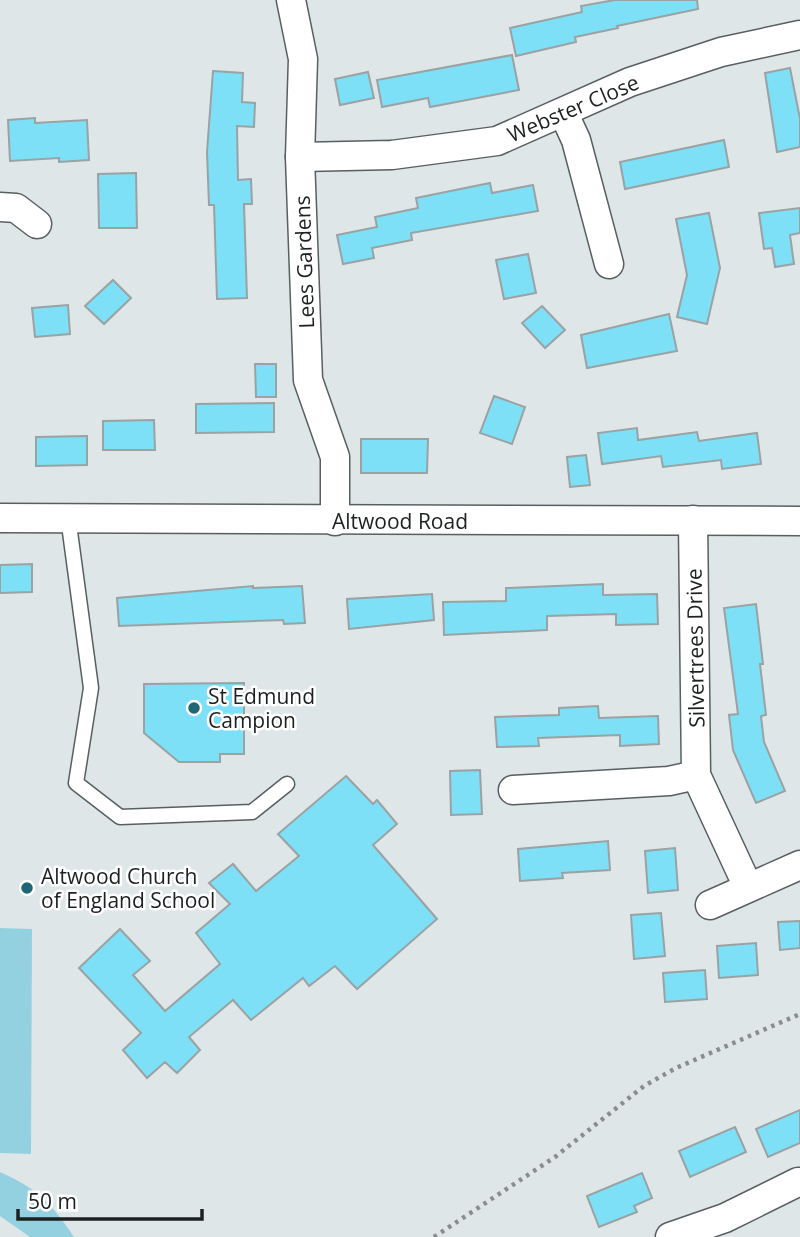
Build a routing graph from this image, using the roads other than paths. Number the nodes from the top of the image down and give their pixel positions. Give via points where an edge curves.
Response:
1 (291, 0) edge
2 (800, 35) edge
3 (564, 114) junction
4 (300, 158) junction
5 (0, 207) edge
6 (37, 224) dead end
7 (610, 264) dead end
8 (68, 517) junction
9 (0, 518) edge
10 (693, 520) junction
11 (335, 521) junction
12 (800, 521) edge
13 (696, 775) junction
14 (287, 784) dead end
15 (513, 790) dead end
16 (800, 865) edge
17 (748, 887) junction
18 (709, 905) dead end
19 (797, 1182) dead end
20 (729, 1227) edge
21 (670, 1237) edge

1 - 4 street, Lees Gardens via 303,59
2 - 3 street, Webster Close via 721,52 630,82
3 - 4 street, Webster Close via 497,141 392,155
3 - 7 street via 576,139
4 - 11 street, Lees Gardens via 308,380 335,457
5 - 6 street via 16,208
8 - 9 street, Altwood Road
8 - 11 street, Altwood Road
8 - 14 lane via 91,688 76,783 120,817 253,813
10 - 11 street, Altwood Road
10 - 12 street, Altwood Road
10 - 13 street, Silvertrees Drive
13 - 15 street
13 - 17 street, Silvertrees Drive
16 - 17 street
17 - 18 street
19 - 20 street
20 - 21 street

